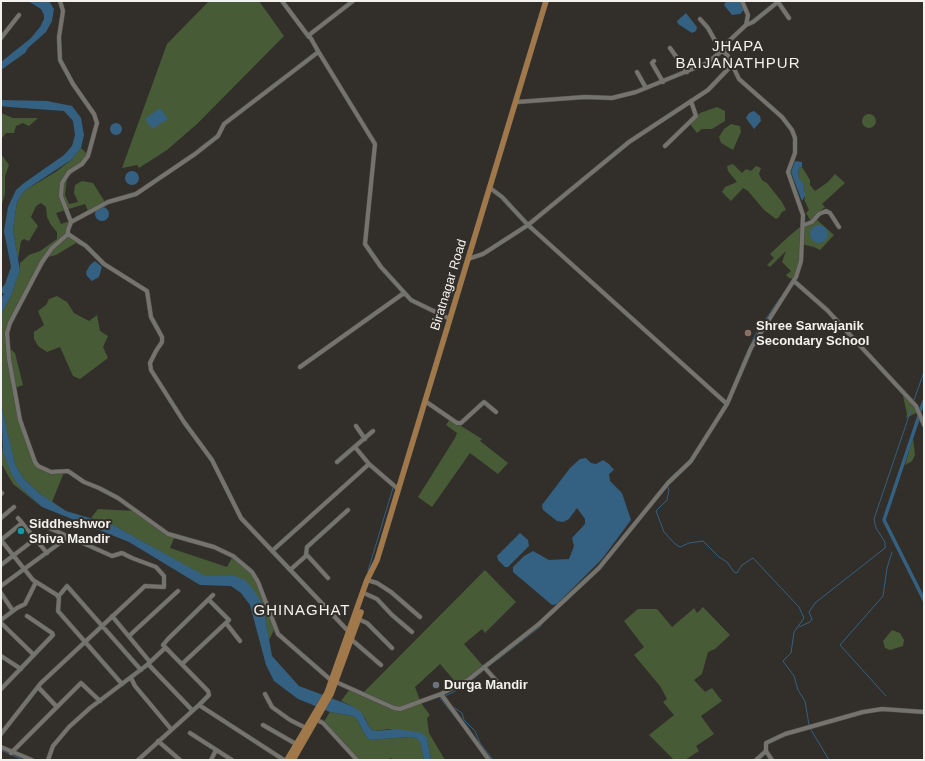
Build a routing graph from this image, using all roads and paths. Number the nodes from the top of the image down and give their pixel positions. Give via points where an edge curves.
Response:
1 (60, 1) edge
2 (282, 1) edge
3 (353, 1) edge
4 (546, 1) edge
5 (742, 1) edge
6 (778, 1) edge
7 (19, 15) dead end
8 (748, 15) junction
9 (789, 18) dead end
10 (700, 19) dead end
11 (753, 22) junction
12 (746, 25) junction
13 (309, 37) junction
14 (1, 38) edge
15 (670, 48) dead end
16 (723, 50) junction
17 (318, 51) junction
18 (654, 61) dead end
19 (732, 65) junction
20 (637, 72) dead end
21 (687, 72) junction
22 (663, 82) junction
23 (646, 88) junction
24 (691, 101) junction
25 (517, 102) junction
26 (665, 146) dead end
27 (490, 188) junction
28 (71, 222) junction
29 (528, 225) junction
30 (804, 225) junction
31 (839, 227) dead end
32 (68, 234) junction
33 (468, 259) junction
34 (794, 281) junction
35 (404, 294) junction
36 (450, 319) junction
37 (300, 367) dead end
38 (425, 401) junction
39 (727, 404) junction
40 (496, 412) dead end
41 (924, 425) edge
42 (356, 426) dead end
43 (373, 431) dead end
44 (365, 439) junction
45 (355, 447) junction
46 (337, 462) dead end
47 (370, 464) junction
48 (398, 489) junction
49 (14, 507) dead end
50 (348, 510) dead end
51 (1, 518) edge
52 (18, 518) dead end
53 (22, 523) junction
54 (48, 527) dead end
55 (68, 537) junction
56 (35, 539) junction
57 (1, 540) edge
58 (272, 551) junction
59 (47, 553) junction
60 (306, 555) junction
61 (13, 556) junction
62 (1, 565) edge
63 (24, 570) junction
64 (290, 570) junction
65 (328, 578) dead end
66 (370, 579) junction
67 (36, 582) junction
68 (1, 586) edge
69 (178, 591) dead end
70 (1, 593) edge
71 (366, 594) junction
72 (213, 595) dead end
73 (58, 596) junction
74 (209, 600) junction
75 (13, 611) junction
76 (27, 616) dead end
77 (112, 616) junction
78 (420, 617) dead end
79 (358, 619) junction
80 (1, 622) edge
81 (226, 622) junction
82 (102, 625) junction
83 (412, 632) dead end
84 (129, 636) junction
85 (352, 636) junction
86 (240, 641) dead end
87 (85, 642) junction
88 (164, 648) junction
89 (392, 648) dead end
90 (34, 655) junction
91 (1, 656) edge
92 (149, 663) junction
93 (182, 664) junction
94 (381, 665) dead end
95 (484, 667) junction
96 (21, 669) junction
97 (141, 670) junction
98 (130, 678) junction
99 (334, 682) junction
100 (122, 684) junction
101 (501, 686) dead end
102 (38, 687) junction
103 (1, 689) edge
104 (265, 694) dead end
105 (441, 694) junction
106 (100, 701) junction
107 (199, 705) junction
108 (57, 707) junction
109 (192, 710) junction
110 (319, 712) junction
111 (924, 712) edge
112 (317, 720) junction
113 (263, 725) dead end
114 (306, 728) junction
115 (171, 729) junction
116 (1, 734) edge
117 (190, 734) dead end
118 (158, 741) junction
119 (296, 744) junction
120 (1, 747) edge
121 (216, 750) junction
122 (766, 751) junction
123 (11, 752) junction
124 (32, 760) edge
125 (48, 760) edge
126 (138, 760) edge
127 (180, 760) edge
128 (211, 760) edge
129 (232, 760) edge
130 (284, 760) edge
131 (287, 760) edge
132 (293, 760) edge
133 (357, 760) edge
134 (489, 760) edge
135 (756, 760) edge
136 (772, 760) edge

1 - 28 street via 63,11 59,37 60,60 94,114 96,123 88,156 82,164 69,172 62,183 61,196
2 - 13 street
3 - 13 street
4 - 25 main road, Biratnagar Road
5 - 8 street
6 - 9 street
6 - 11 street
7 - 14 street
8 - 11 street
8 - 12 street
10 - 16 street
11 - 12 street
12 - 16 street
13 - 17 street
15 - 21 street
16 - 19 street
16 - 21 street via 707,63
17 - 28 street via 224,124 218,136 196,154 136,194 103,204
17 - 35 street via 374,140 365,244 381,268
18 - 22 street via 652,63
19 - 24 street via 708,90
19 - 30 street via 745,86 777,111 792,130 795,153 788,172 801,208
20 - 23 street
21 - 22 street
22 - 23 street
23 - 25 street via 612,98
24 - 26 street via 696,116
24 - 29 street via 625,145
25 - 27 main road, Biratnagar Road
27 - 29 street
27 - 33 main road, Biratnagar Road
28 - 32 street
29 - 33 street via 483,254
29 - 39 street
30 - 31 street via 826,211
30 - 34 street via 799,267
32 - 58 street via 104,264 147,291 151,317 162,337 162,342 150,363 151,370 212,460 242,518
32 - 99 street via 52,248 42,262 7,332 20,420 34,462 51,472 68,471 84,482 118,498 168,534 214,547 233,556 252,572 258,582 278,634
33 - 36 main road, Biratnagar Road
34 - 39 street via 751,348
34 - 41 street via 815,298 913,403
35 - 36 street via 416,303
35 - 37 street
36 - 38 main road, Biratnagar Road
38 - 40 street via 457,423 461,423 484,402
38 - 48 main road, Biratnagar Road
39 - 95 street via 691,461 668,482 599,568 539,624
42 - 44 street
43 - 44 street
44 - 45 street
45 - 46 street
45 - 47 street
47 - 48 street
47 - 58 street
48 - 66 main road, Biratnagar Road
49 - 51 street
50 - 60 street via 307,547
52 - 53 street
53 - 56 street
53 - 57 street
54 - 55 street
55 - 59 street
55 - 77 street via 112,556 122,552 156,567 164,576 163,587 146,585
56 - 59 street
56 - 61 street
57 - 61 street
58 - 64 street
59 - 63 street
60 - 64 street
60 - 65 street
61 - 62 street
61 - 63 street
63 - 67 street
63 - 68 street
64 - 85 street
66 - 71 main road, Biratnagar Road
66 - 78 street via 391,592
66 - 85 main road, Biratnagar Road
67 - 73 street
67 - 75 street via 26,604
69 - 84 street
70 - 75 street
71 - 79 main road, Biratnagar Road
71 - 83 street via 377,599
72 - 74 street
73 - 82 street via 67,586
73 - 87 street via 58,611
74 - 81 street via 229,620
74 - 88 street via 164,643
75 - 80 street
76 - 90 street via 53,634
77 - 82 street
77 - 84 street
79 - 85 main road, Biratnagar Road
79 - 89 street via 367,623
80 - 90 street
81 - 86 street
81 - 93 street
82 - 87 street
82 - 97 street
84 - 92 street
85 - 94 street
85 - 99 main road, Biratnagar Road
87 - 100 street
87 - 102 street
88 - 92 street
88 - 93 street
90 - 96 street
91 - 96 street
92 - 97 street
92 - 109 street
93 - 107 street via 209,693
95 - 101 street
95 - 105 street via 459,686
96 - 103 street
97 - 98 street
98 - 100 street
98 - 115 street
99 - 105 street via 400,709
99 - 110 main road, Biratnagar Road
100 - 106 street
102 - 108 street
102 - 116 street
104 - 114 street via 272,707
105 - 134 street
106 - 108 street via 82,683
106 - 125 street via 69,727 53,746
107 - 109 street
107 - 130 street
108 - 123 street
109 - 115 street
110 - 112 main road, Biratnagar Road
110 - 114 main road, Biratnagar Road
111 - 122 street via 882,708 863,712 785,734 768,741
112 - 132 main road, Biratnagar Road
112 - 133 street via 323,723
113 - 119 street
114 - 119 main road, Biratnagar Road
115 - 118 street
117 - 121 street
118 - 126 street
118 - 127 street
119 - 131 main road, Biratnagar Road
120 - 123 street
121 - 128 street
121 - 129 street
122 - 135 street
122 - 136 street
123 - 124 street

